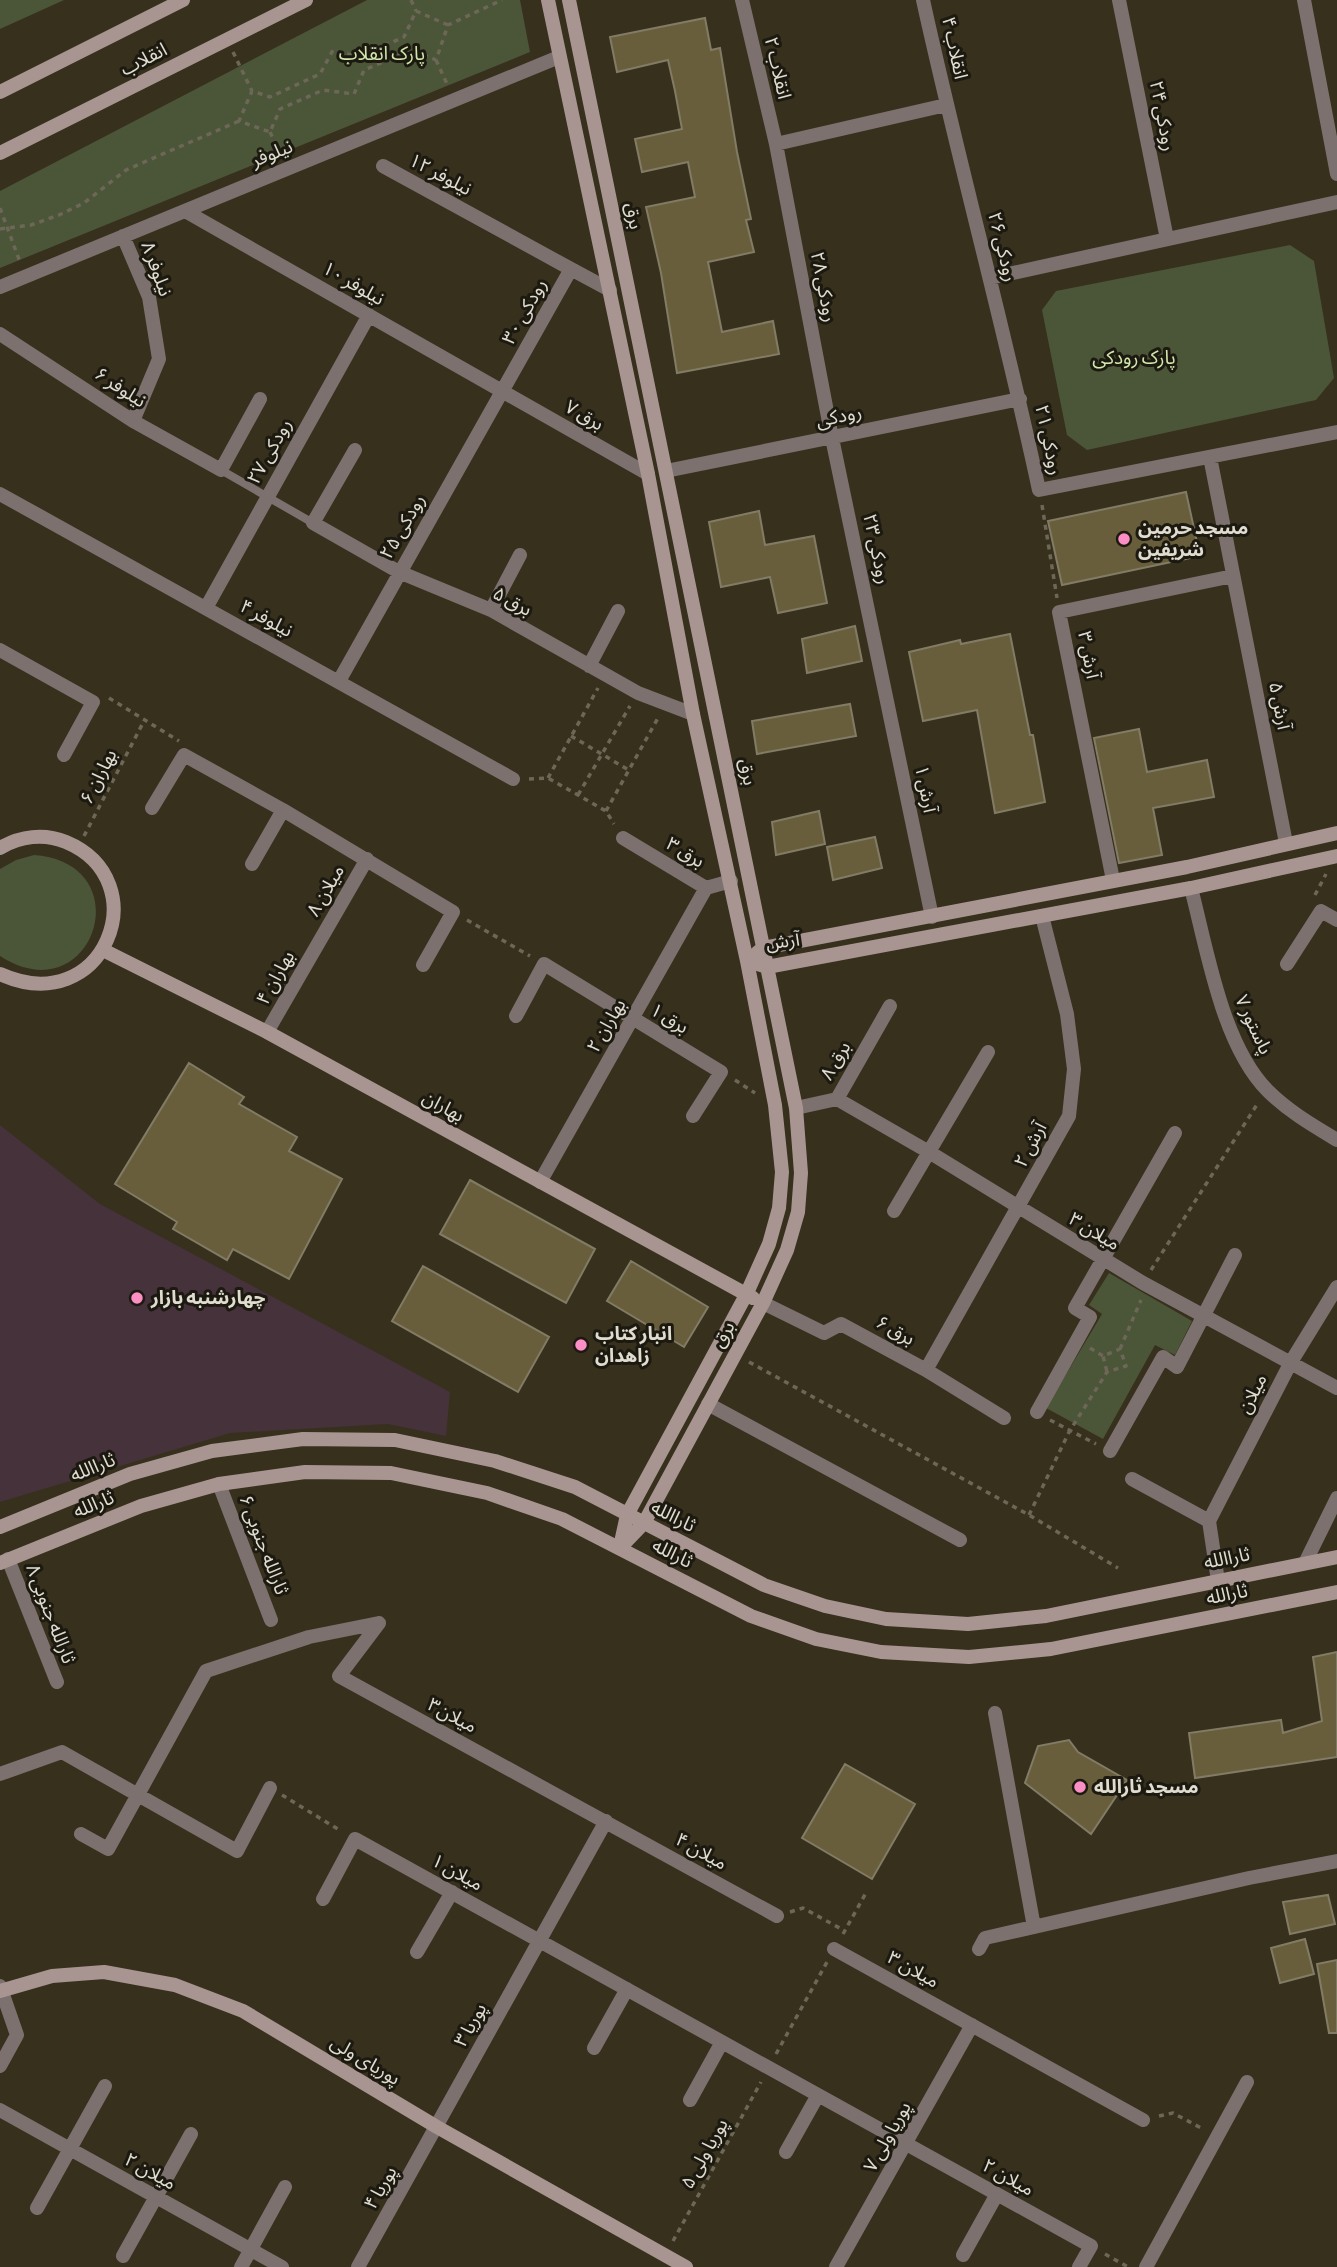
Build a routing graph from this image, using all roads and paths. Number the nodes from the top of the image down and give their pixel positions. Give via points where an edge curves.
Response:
1 (183, 0) edge
2 (306, 0) edge
3 (411, 0) edge
4 (502, 0) edge
5 (548, 0) edge
6 (569, 0) edge
7 (741, 0) edge
8 (923, 0) edge
9 (1119, 0) edge
10 (1304, 0) edge
11 (416, 11) junction
12 (448, 25) junction
13 (227, 40) junction
14 (580, 52) junction
15 (559, 57) junction
16 (436, 60) junction
17 (252, 91) junction
18 (0, 92) edge
19 (455, 101) junction
20 (946, 105) junction
21 (239, 121) junction
22 (270, 132) junction
23 (776, 144) junction
24 (0, 153) edge
25 (383, 166) dead end
26 (286, 169) junction
27 (1337, 174) edge
28 (1337, 202) edge
29 (0, 208) edge
30 (185, 211) junction
31 (480, 217) joint
32 (0, 229) edge
33 (6, 229) junction
34 (123, 236) junction
35 (1167, 239) junction
36 (571, 269) junction
37 (26, 276) junction
38 (990, 278) junction
39 (0, 287) edge
40 (610, 290) junction
41 (369, 315) junction
42 (0, 334) edge
43 (502, 391) junction
44 (260, 399) dead end
45 (1020, 399) junction
46 (133, 421) junction
47 (1337, 432) edge
48 (832, 438) junction
49 (355, 450) dead end
50 (1209, 457) junction
51 (221, 470) junction
52 (666, 471) junction
53 (648, 474) junction
54 (1039, 490) junction
55 (0, 494) edge
56 (267, 498) junction
57 (313, 523) junction
58 (520, 555) dead end
59 (399, 572) junction
60 (1233, 576) junction
61 (206, 608) junction
62 (491, 610) junction
63 (618, 611) dead end
64 (1059, 612) junction
65 (0, 650) edge
66 (589, 666) junction
67 (881, 668) joint
68 (605, 675) junction
69 (339, 681) junction
70 (638, 693) junction
71 (93, 702) junction
72 (667, 705) junction
73 (693, 714) junction
74 (145, 719) junction
75 (571, 736) junction
76 (601, 754) junction
77 (64, 755) dead end
78 (184, 755) junction
79 (627, 770) junction
80 (548, 778) junction
81 (513, 779) joint
82 (578, 795) junction
83 (152, 808) dead end
84 (283, 810) junction
85 (606, 811) junction
86 (1337, 833) edge
87 (623, 838) joint
88 (1286, 843) junction
89 (78, 847) junction
90 (0, 848) edge
91 (1336, 856) edge
92 (367, 859) junction
93 (252, 864) dead end
94 (1187, 867) junction
95 (1113, 880) junction
96 (731, 881) junction
97 (706, 888) junction
98 (1191, 888) junction
99 (1038, 896) junction
100 (1321, 911) junction
101 (453, 912) junction
102 (1042, 916) junction
103 (932, 917) junction
104 (1337, 920) edge
105 (317, 943) joint
106 (763, 948) junction
107 (103, 950) junction
108 (747, 961) junction
109 (544, 964) junction
110 (1287, 964) dead end
111 (423, 965) dead end
112 (767, 967) junction
113 (0, 974) edge
114 (890, 1006) dead end
115 (516, 1016) dead end
116 (633, 1019) junction
117 (267, 1032) junction
118 (988, 1052) dead end
119 (721, 1072) junction
120 (1266, 1089) junction
121 (837, 1099) junction
122 (775, 1105) junction
123 (796, 1108) junction
124 (693, 1116) dead end
125 (1175, 1133) dead end
126 (1337, 1140) edge
127 (929, 1152) junction
128 (540, 1182) junction
129 (1019, 1208) junction
130 (894, 1211) dead end
131 (1235, 1255) dead end
132 (1101, 1259) junction
133 (1145, 1284) junction
134 (1337, 1287) edge
135 (746, 1295) junction
136 (763, 1303) junction
137 (1203, 1316) junction
138 (1120, 1349) junction
139 (735, 1354) junction
140 (1291, 1362) junction
141 (926, 1370) junction
142 (1107, 1372) junction
143 (1337, 1388) edge
144 (708, 1404) junction
145 (1037, 1412) joint
146 (1004, 1418) dead end
147 (1069, 1432) junction
148 (1110, 1451) joint
149 (1132, 1479) dead end
150 (219, 1485) junction
151 (1337, 1498) edge
152 (627, 1515) junction
153 (1029, 1515) junction
154 (1209, 1521) junction
155 (644, 1523) junction
156 (0, 1527) edge
157 (960, 1540) dead end
158 (620, 1548) junction
159 (1337, 1557) edge
160 (4, 1561) edge
161 (1305, 1563) junction
162 (1118, 1568) dead end
163 (1218, 1581) junction
164 (1337, 1592) edge
165 (271, 1620) dead end
166 (57, 1682) dead end
167 (995, 1713) dead end
168 (0, 1774) edge
169 (270, 1788) joint
170 (139, 1795) junction
171 (606, 1821) junction
172 (81, 1834) dead end
173 (355, 1839) junction
174 (1337, 1861) edge
175 (867, 1891) dead end
176 (452, 1892) junction
177 (323, 1899) dead end
178 (777, 1916) joint
179 (1034, 1927) junction
180 (845, 1931) junction
181 (539, 1941) junction
182 (979, 1948) dead end
183 (834, 1949) junction
184 (417, 1952) dead end
185 (1, 1989) edge
186 (627, 1989) junction
187 (972, 2025) junction
188 (722, 2042) junction
189 (594, 2048) dead end
190 (0, 2066) edge
191 (768, 2067) junction
192 (1247, 2082) dead end
193 (105, 2086) dead end
194 (818, 2095) junction
195 (690, 2100) dead end
196 (0, 2110) edge
197 (1143, 2120) joint
198 (437, 2127) junction
199 (191, 2134) dead end
200 (1217, 2136) junction
201 (906, 2144) junction
202 (70, 2149) junction
203 (786, 2152) dead end
204 (285, 2187) dead end
205 (996, 2194) junction
206 (156, 2197) junction
207 (37, 2207) dead end
208 (1091, 2246) junction
209 (251, 2249) junction
210 (666, 2255) junction
211 (963, 2255) dead end
212 (123, 2256) dead end
213 (241, 2267) edge
214 (282, 2267) edge
215 (358, 2267) edge
216 (686, 2267) edge
217 (836, 2267) edge
218 (1079, 2267) edge
219 (1128, 2267) edge
220 (1146, 2267) edge

1 - 18 street, انقلاب
2 - 13 street, انقلاب
3 - 11 path
4 - 12 path
5 - 15 street, برق
6 - 14 street, برق
7 - 23 street, انقلاب ۲
8 - 20 street, انقلاب ۴
9 - 35 street, رودکی ۲۴
10 - 27 street
11 - 12 path
11 - 17 path via 404,37 358,57 332,50 320,74 270,97
12 - 16 path
13 - 17 path
13 - 24 street, انقلاب
14 - 15 street
14 - 52 street, برق
15 - 19 street, نیلوفر
15 - 40 street, برق
16 - 19 path
16 - 22 path via 412,50 364,70 354,94 323,90 280,109
17 - 21 path
19 - 26 street, نیلوفر
20 - 23 street
20 - 38 street, رودکی ۲۶
21 - 22 path
21 - 33 path via 126,170 84,203 59,215
22 - 26 path
23 - 48 street, رودکی ۲۸
25 - 31 street, نیلوفر ۱۲
26 - 30 street, نیلوفر
28 - 35 street
29 - 33 path
30 - 34 street, نیلوفر
30 - 41 street, نیلوفر ۱۰
31 - 36 street, رودکی ۳۰
32 - 33 path
33 - 37 path
34 - 37 street, نیلوفر
34 - 46 street, نیلوفر ۸ via 149,297 159,359
35 - 38 street
36 - 40 street
36 - 43 street, رودکی ۳۰
37 - 39 street, نیلوفر
38 - 45 street, رودکی ۲۶
40 - 53 street, برق
41 - 43 street, نیلوفر ۱۰
41 - 56 street, رودکی ۲۷
42 - 46 street, نیلوفر ۶
43 - 53 street, برق ۷
43 - 59 street, رودکی ۲۵
44 - 51 street
45 - 48 street, رودکی
45 - 54 street, رودکی ۲۱
46 - 51 street, نیلوفر ۶
47 - 50 street
48 - 52 street, رودکی
48 - 67 street, رودکی ۲۳
49 - 57 street
50 - 54 street
50 - 60 street, آرش ۵
51 - 56 lane
52 - 53 street
52 - 106 street, برق
53 - 73 street, برق
54 - 64 path
55 - 61 street, نیلوفر ۴
56 - 57 lane
56 - 61 street, رودکی ۲۷
57 - 59 street, برق ۵
58 - 62 street
59 - 62 street, برق ۵
59 - 69 street, رودکی ۲۵
60 - 64 street, آرش ۳
60 - 88 street, آرش ۵
61 - 69 street, نیلوفر ۴
62 - 66 street, برق ۵
63 - 66 street
64 - 95 street, آرش ۳
65 - 71 street
66 - 68 street, برق ۵
67 - 103 street, آرش ۱
68 - 70 street, برق ۵
68 - 75 path
69 - 81 street, نیلوفر ۴
70 - 72 street, برق ۵
70 - 76 path
71 - 74 path via 108,698
71 - 77 street
72 - 73 street, برق ۵
72 - 79 path
73 - 96 street, برق
74 - 78 path via 178,739
74 - 89 path, بهاران ۶
75 - 76 path
75 - 80 path
76 - 79 path
76 - 82 path
78 - 83 street
78 - 84 street
79 - 85 path
80 - 81 path
80 - 82 path
82 - 85 path
84 - 92 street
84 - 93 street
85 - 87 path
86 - 88 street, آرش
87 - 97 street, برق ۳
88 - 94 street, آرش
89 - 90 street via 57,838 34,836
89 - 107 street via 96,862 114,905 112,929
91 - 98 street, آرش
91 - 100 path via 1314,895
92 - 101 street
92 - 105 street, میلان ۸
94 - 95 street, آرش
94 - 98 street
95 - 99 street, آرش
96 - 97 street, برق ۳
96 - 108 street, برق
97 - 116 street, بهاران ۲
98 - 102 street, آرش
98 - 120 street, پاستور ۷ via 1232,1035
99 - 102 street
99 - 103 street, آرش
100 - 104 street
100 - 110 street
101 - 109 path
101 - 111 street
102 - 112 street, آرش
102 - 129 street, آرش ۲ via 1067,1014 1074,1069 1069,1116
103 - 106 street, آرش
105 - 117 street, بهاران ۴
106 - 108 street, آرش
106 - 112 street, برق
107 - 113 street via 88,968 68,980 33,984
107 - 117 street, بهاران
108 - 112 street, آرش
108 - 122 street, برق
109 - 115 street
109 - 116 street, برق ۱
112 - 123 street, برق
114 - 121 street, برق ۸
116 - 119 street, برق ۱
116 - 128 street, بهاران ۲
117 - 128 street, بهاران
118 - 127 street
119 - 122 path
119 - 124 street
120 - 126 street, پاستور ۷ via 1298,1117
120 - 133 path
121 - 123 street, برق ۸
121 - 127 street, میلان ۳
122 - 135 street, برق via 782,1172 779,1208
123 - 136 street, برق via 801,1173 798,1212
125 - 132 street
127 - 129 street, میلان ۳
127 - 130 street
128 - 135 street, بهاران
129 - 132 street, میلان ۳
129 - 141 street, آرش ۲
131 - 137 street
132 - 133 street, میلان ۳
132 - 145 street via 1075,1308 1090,1317
133 - 137 street, میلان ۳
133 - 138 path
134 - 140 street, میلان
135 - 136 street, بهاران
135 - 152 street, برق
136 - 139 street, برق
136 - 141 street, برق ۶ via 824,1332 841,1324
137 - 140 street, میلان ۳
137 - 148 street via 1177,1367 1163,1357
138 - 142 path via 1103,1356
138 - 142 path via 1126,1366
139 - 144 street, برق
139 - 153 path
140 - 143 street, میلان ۳
140 - 154 street, میلان
141 - 146 street, برق ۶
142 - 147 path
144 - 155 street, برق
144 - 157 street
145 - 147 path
147 - 148 path
147 - 153 path
149 - 154 street
150 - 158 street, ثارالله via 305,1472 391,1473 487,1493 562,1518
150 - 160 street, ثارالله via 141,1506
150 - 165 street, ثارالله جنوبی ۶
151 - 161 street
152 - 155 street, ثاراالله
152 - 156 street, ثاراالله via 575,1487 495,1461 395,1440 303,1438 212,1451 130,1474
152 - 158 street, برق
153 - 162 path
154 - 163 street
155 - 158 street, برق
155 - 163 street, ثاراالله via 764,1585 825,1606 886,1619 968,1624 1046,1616
158 - 164 street, ثارالله via 751,1616 817,1639 906,1654 969,1657 1051,1649
159 - 161 street, ثاراالله
160 - 166 street, ثارالله جنوبی ۸
161 - 163 street, ثاراالله
167 - 179 street
168 - 170 street via 62,1752
169 - 170 street via 237,1851
169 - 173 path
170 - 171 street, میلان۳ via 206,1671 309,1637 379,1623 339,1676
170 - 172 street via 108,1849
171 - 178 street, میلان ۴
171 - 181 street, پوریا ۳
173 - 176 street, میلان ۱
173 - 177 street
174 - 179 street
175 - 180 path, پوریا ولی ۵
176 - 181 street, میلان ۱
176 - 184 street
178 - 180 path via 803,1908
179 - 182 street via 985,1938
180 - 183 path, پوریا ولی ۵
181 - 186 street
181 - 198 street, پوریا ۳
183 - 187 street, میلان ۳
183 - 191 path, پوریا ولی ۵
185 - 190 street via 17,2035
185 - 198 street, پوریای ولی via 52,1976 104,1972 175,1985 243,2011
186 - 188 street
186 - 189 street
187 - 197 street
187 - 201 street, پوریا ولی ۷
188 - 191 street
188 - 195 street
191 - 194 street
191 - 210 path, پوریا ولی ۵
192 - 200 street
193 - 202 street
194 - 201 street
194 - 203 street
196 - 202 street, میلان ۲
197 - 200 path via 1173,2113
198 - 210 street, پوریای ولی
198 - 215 street, پوریا ۴
199 - 206 street
200 - 220 street
201 - 205 street, میلان ۲
201 - 217 street, پوریا ولی ۷
202 - 206 street, میلان ۲
202 - 207 street
204 - 209 street
205 - 208 street, میلان ۲
205 - 211 street
206 - 209 street, میلان ۲
206 - 212 street
208 - 218 street
208 - 219 path
209 - 213 street
209 - 214 street, میلان ۲
210 - 216 street, پوریای ولی

